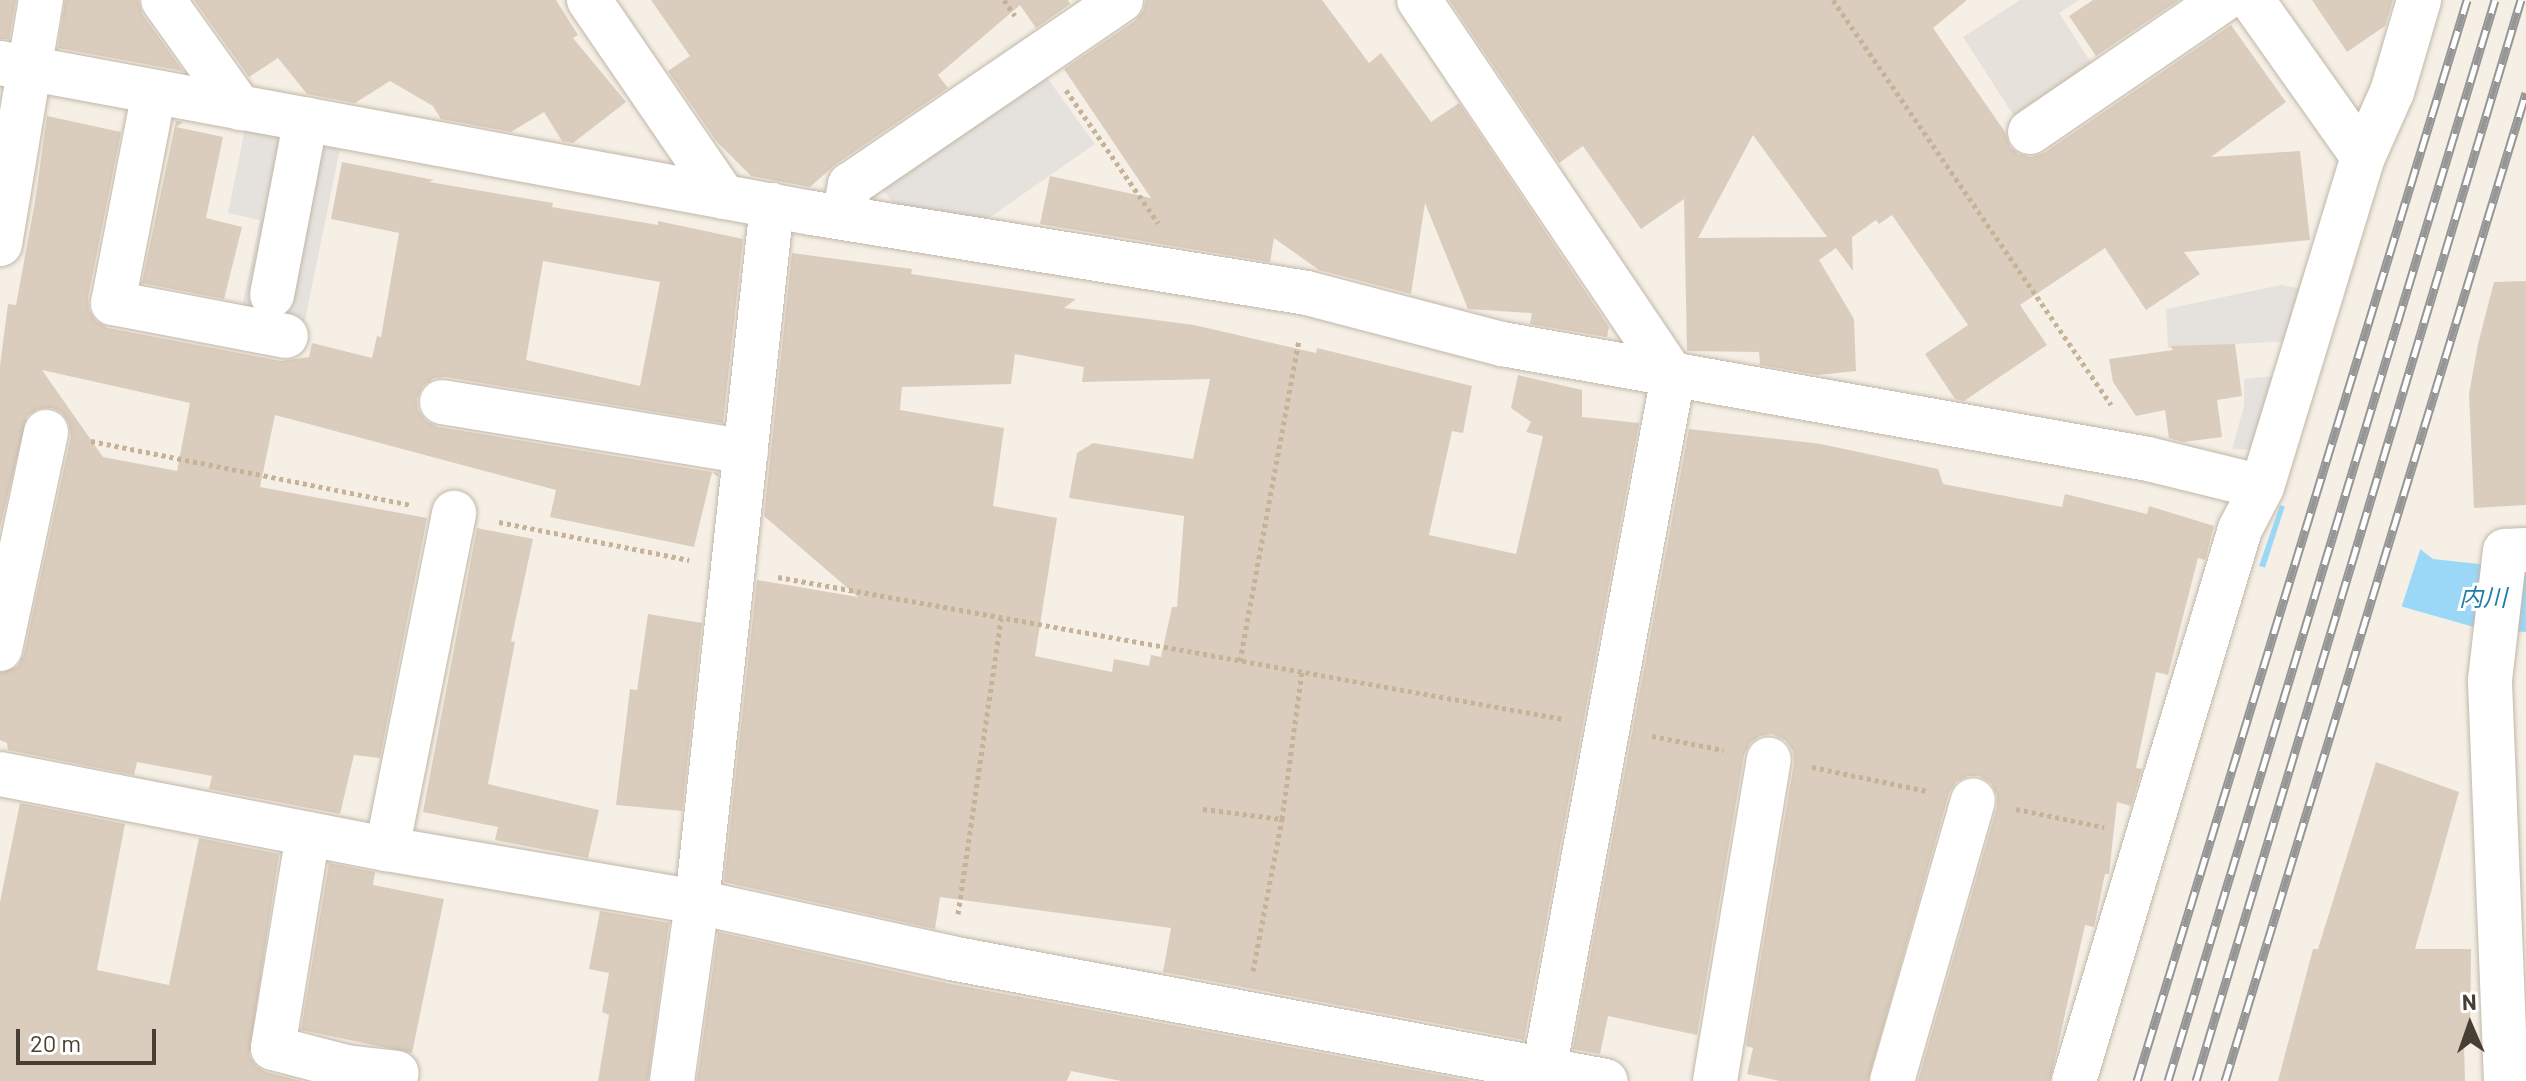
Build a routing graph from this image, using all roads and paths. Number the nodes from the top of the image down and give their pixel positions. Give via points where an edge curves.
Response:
1 (41, 0) edge
2 (163, 0) edge
3 (589, 0) edge
4 (1004, 0) edge
5 (1121, 0) edge
6 (1419, 0) edge
7 (1833, 0) edge
8 (2223, 0) edge
9 (2252, 0) edge
10 (2419, 0) edge
11 (1042, 56) junction
12 (15, 67) edge
13 (154, 92) junction
14 (240, 108) junction
15 (306, 119) junction
16 (2030, 132) dead end
17 (2363, 157) junction
18 (724, 197) junction
19 (772, 205) junction
20 (844, 218) junction
21 (0, 244) edge
22 (1179, 272) junction
23 (1307, 293) junction
24 (272, 295) dead end
25 (286, 336) dead end
26 (1673, 376) junction
27 (442, 402) dead end
28 (46, 432) joint
29 (746, 452) junction
30 (2148, 459) junction
31 (2262, 487) junction
32 (454, 513) junction
33 (2515, 555) edge
34 (733, 569) junction
35 (1001, 618) junction
36 (2504, 644) edge
37 (0, 649) edge
38 (1240, 661) junction
39 (1302, 672) junction
40 (1608, 727) junction
41 (1769, 759) junction
42 (0, 774) edge
43 (1973, 800) junction
44 (1203, 809) dead end
45 (1282, 819) junction
46 (308, 834) junction
47 (2148, 836) junction
48 (387, 849) junction
49 (697, 902) junction
50 (951, 958) junction
51 (1245, 1014) junction
52 (397, 1073) dead end
53 (344, 1074) edge
54 (1543, 1075) edge
55 (672, 1081) edge
56 (1606, 1081) edge
57 (1715, 1081) edge
58 (1892, 1081) edge
59 (2074, 1081) edge
60 (2506, 1081) edge

1 - 12 street
2 - 14 street
3 - 18 street
4 - 11 path
5 - 11 street
6 - 26 street
7 - 30 path
8 - 16 street
9 - 17 street
10 - 17 street via 2392,92
11 - 20 street via 994,95 850,185
11 - 22 path via 1180,255
12 - 13 street
12 - 21 street
13 - 14 street
13 - 25 street via 113,303
14 - 15 street
15 - 18 street
15 - 24 street
17 - 31 street
18 - 19 street
19 - 20 street
19 - 29 street
20 - 22 street via 935,223
22 - 23 street
23 - 26 street via 1502,344
23 - 38 path
26 - 30 street
26 - 40 street
27 - 29 street
28 - 32 path
28 - 37 street
29 - 34 street
30 - 31 street
31 - 47 street via 2240,529
32 - 34 path
32 - 48 street
33 - 36 street
34 - 35 path
34 - 49 street
35 - 38 path
35 - 50 path
36 - 60 street via 2490,680
38 - 39 path
39 - 40 path
39 - 45 path
40 - 41 path
40 - 54 street
41 - 43 path
41 - 57 street
42 - 46 street
43 - 47 path
43 - 58 street
44 - 45 path
45 - 51 path
46 - 48 street
46 - 53 street via 273,1048
47 - 59 street
48 - 49 street
49 - 50 street
49 - 55 street
50 - 51 street
51 - 54 street
52 - 53 street
54 - 56 street

